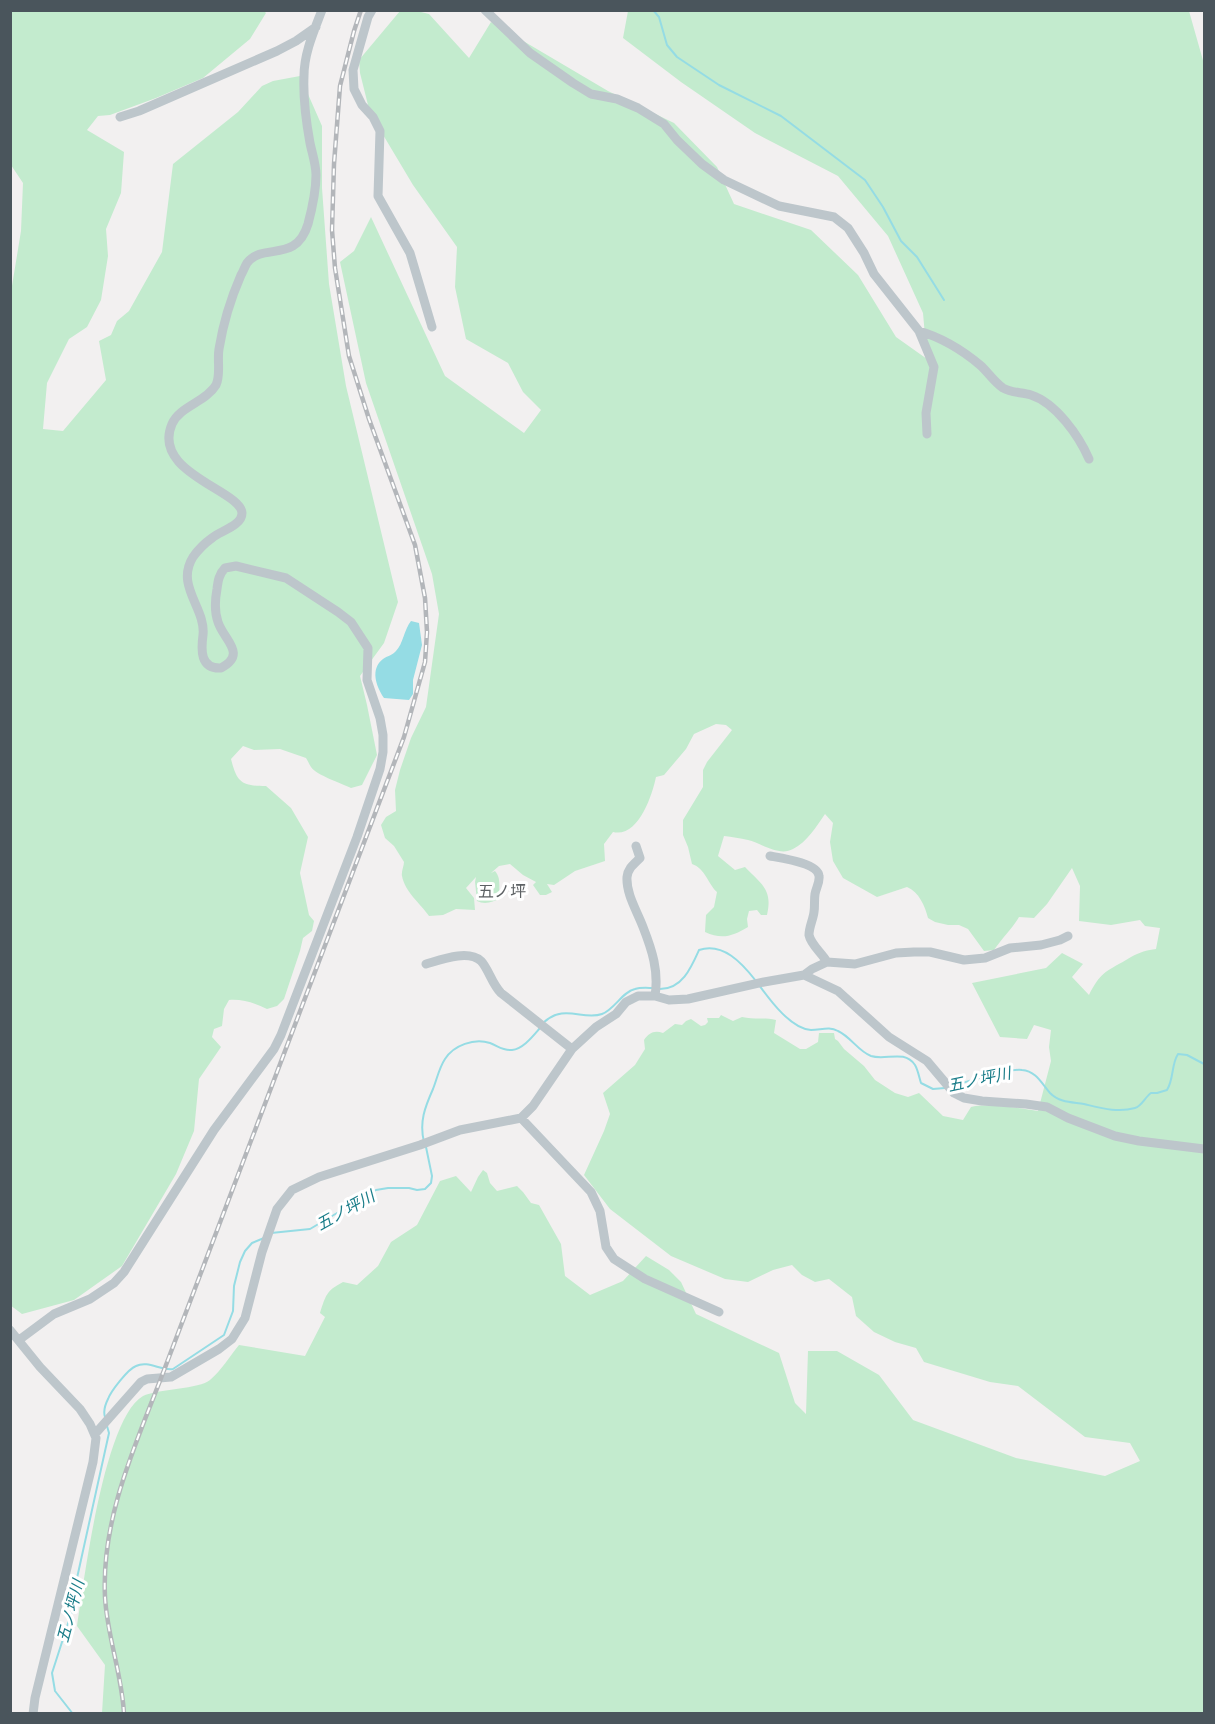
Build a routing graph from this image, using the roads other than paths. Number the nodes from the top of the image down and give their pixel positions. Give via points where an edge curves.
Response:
1 (322, 10) edge
2 (372, 10) edge
3 (484, 10) edge
4 (316, 27) junction
5 (120, 117) dead end
6 (432, 327) dead end
7 (919, 331) junction
8 (927, 434) dead end
9 (1089, 459) dead end
10 (636, 846) dead end
11 (770, 856) dead end
12 (1068, 936) dead end
13 (827, 962) junction
14 (426, 964) dead end
15 (804, 975) junction
16 (655, 996) junction
17 (572, 1049) junction
18 (521, 1118) junction
19 (1204, 1149) edge
20 (719, 1312) dead end
21 (10, 1330) edge
22 (19, 1340) junction
23 (98, 1432) junction
24 (33, 1713) edge

1 - 4 street
2 - 6 street via 353,70 354,89 380,131 378,196 410,253
3 - 7 street via 530,53 573,83 591,94 638,108 664,124 702,165 724,180 779,206 834,217 848,228 874,274
4 - 5 street via 277,51
4 - 22 street via 303,73 316,174 308,225 301,240 290,248 247,262 220,343 217,382 176,418 170,440 173,451 190,473 225,494 239,505 242,513 235,524 203,545 187,571 203,633 201,652 207,664 221,668 233,656 230,641 218,624 214,602 222,572 236,566 286,578 351,622 368,648 367,680 383,735 380,769 274,1049 214,1130 124,1272 90,1299 54,1314
7 - 8 street via 934,367 926,413
7 - 9 street via 952,344 1003,388 1047,403 1080,440
10 - 16 street via 640,858 630,867 628,884 656,966
11 - 13 street via 804,863 819,873 809,934
12 - 13 street via 1041,945 1010,948 985,958 964,960 930,951 896,953 855,964
13 - 15 street
14 - 17 street via 459,955 479,960 501,993
15 - 16 street via 688,999
15 - 19 street via 838,991 889,1037 927,1061 954,1094 1047,1107 1115,1136
16 - 17 street via 631,999
17 - 18 street
18 - 20 street via 591,1192 600,1211 606,1247 614,1259 645,1279
18 - 23 street via 460,1130 319,1177 292,1190 277,1209 244,1318 232,1339 171,1377 141,1382
21 - 22 street
22 - 23 street
23 - 24 street

